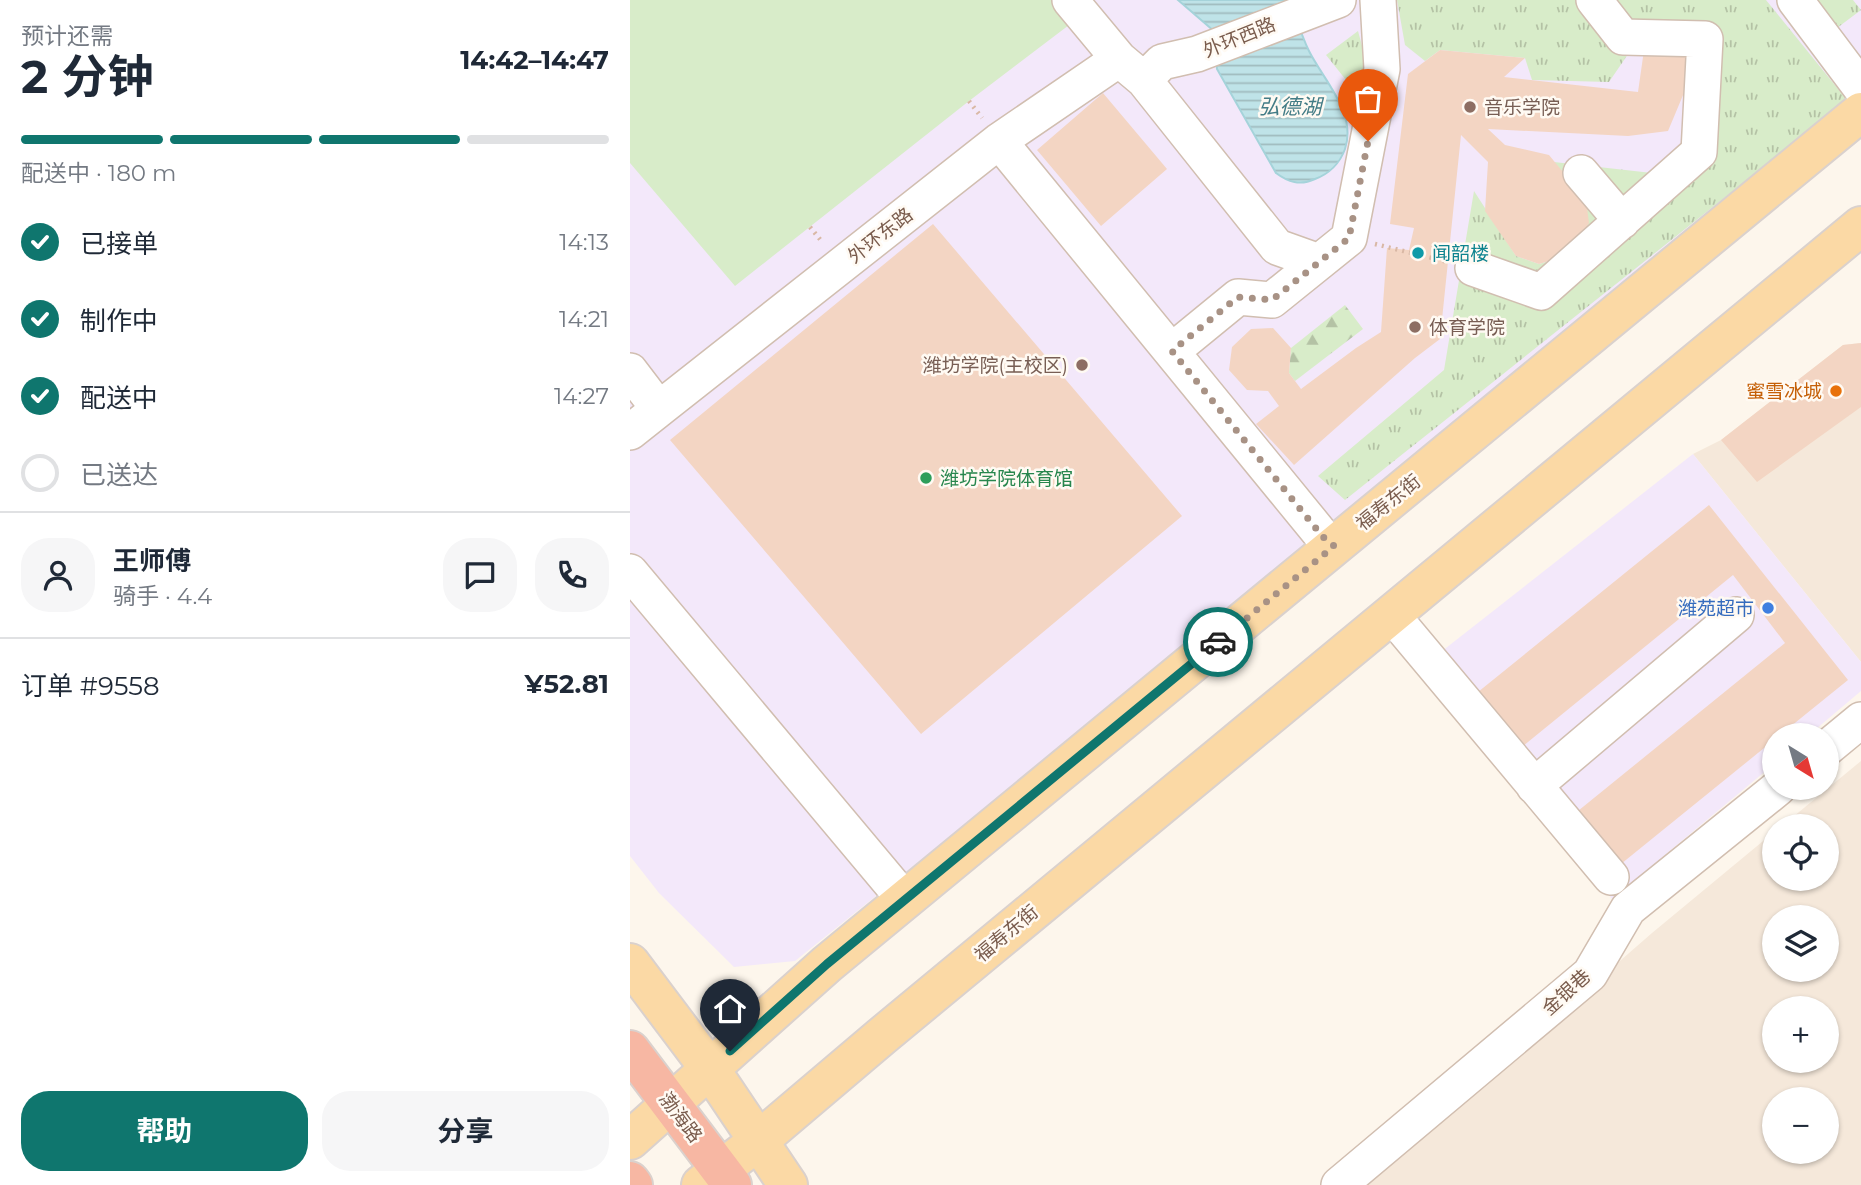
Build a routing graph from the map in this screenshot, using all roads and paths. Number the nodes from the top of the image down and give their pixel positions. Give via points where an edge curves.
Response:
1 (1070, 0) edge
2 (1378, 0) edge
3 (1594, 0) edge
4 (1795, 0) edge
5 (1327, 3) edge
6 (1132, 69) junction
7 (1861, 88) edge
8 (1861, 112) edge
9 (999, 141) junction
10 (1581, 173) dead end
11 (1622, 221) junction
12 (1861, 226) edge
13 (1349, 238) junction
14 (1319, 262) junction
15 (1473, 268) joint
16 (1172, 351) junction
17 (630, 371) edge
18 (659, 409) junction
19 (630, 432) edge
20 (1334, 546) junction
21 (630, 572) edge
22 (1391, 614) junction
23 (1736, 615) dead end
24 (1861, 720) edge
25 (1839, 738) edge
26 (1534, 786) junction
27 (1763, 800) edge
28 (1611, 877) dead end
29 (905, 900) junction
30 (630, 962) edge
31 (630, 1050) edge
32 (710, 1069) junction
33 (671, 1105) junction
34 (630, 1140) edge
35 (757, 1142) junction
36 (718, 1180) edge
37 (788, 1185) edge
38 (1339, 1185) edge

1 - 6 street
2 - 13 street via 1382,69
3 - 11 street via 1623,37 1705,40 1699,152
4 - 7 street
5 - 6 street, 外环西路 via 1197,54
6 - 9 street, 外环东路
6 - 14 street via 1277,247
8 - 20 main road, 福寿东街
9 - 16 street
9 - 18 street, 外环东路
10 - 11 street
11 - 15 street via 1541,292
12 - 22 main road, 福寿东街
13 - 14 street
13 - 15 path
14 - 16 street via 1272,300 1238,297
16 - 20 street
17 - 18 street
18 - 19 street, 外环东路
20 - 29 main road, 福寿东街
21 - 29 street
22 - 26 street
22 - 35 main road, 福寿东街
23 - 26 street
24 - 25 street
26 - 28 street
27 - 38 street, 金银巷 via 1628,909 1590,974
29 - 32 main road, 福寿东街
30 - 32 main road
31 - 33 highway, 渤海路
32 - 33 main road, 福寿东街
32 - 35 main road
33 - 34 main road, 福寿东街
33 - 36 highway, 渤海路
35 - 36 main road, 福寿东街
35 - 37 main road

